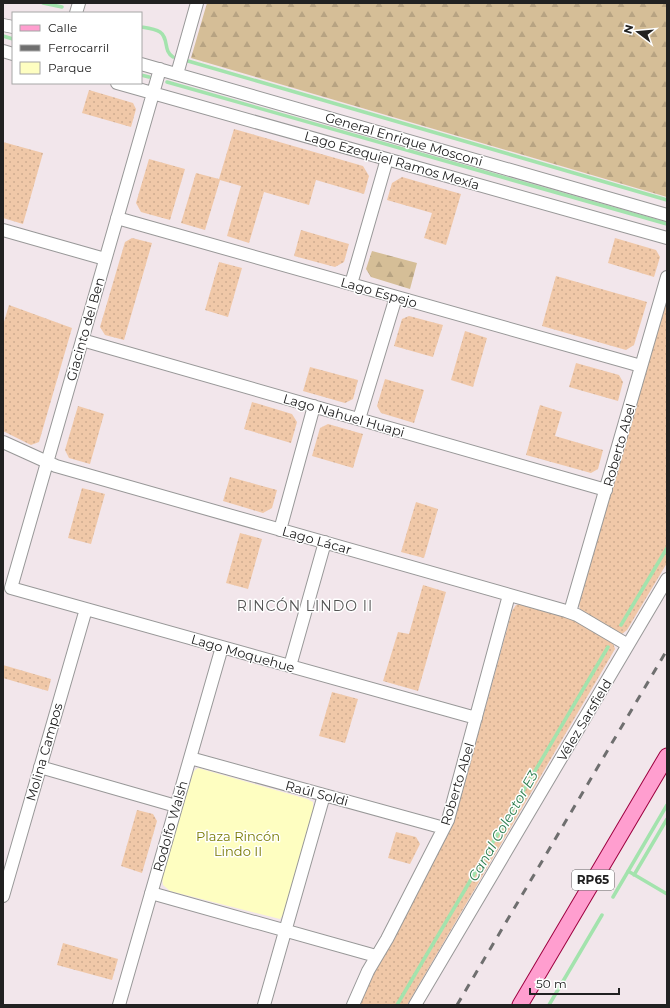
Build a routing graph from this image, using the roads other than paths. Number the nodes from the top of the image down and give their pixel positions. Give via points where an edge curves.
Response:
1 (197, 3) edge
2 (142, 64) edge
3 (160, 70) junction
4 (176, 74) junction
5 (121, 84) edge
6 (153, 93) junction
7 (387, 159) junction
8 (667, 214) edge
9 (117, 218) junction
10 (3, 230) edge
11 (667, 238) edge
12 (105, 259) junction
13 (667, 277) edge
14 (351, 284) junction
15 (396, 297) junction
16 (82, 340) junction
17 (641, 366) junction
18 (314, 406) junction
19 (359, 419) junction
20 (3, 442) edge
21 (46, 463) junction
22 (606, 490) junction
23 (280, 530) junction
24 (325, 542) junction
25 (667, 579) edge
26 (10, 588) joint
27 (509, 595) junction
28 (86, 609) junction
29 (570, 612) junction
30 (628, 645) junction
31 (222, 647) junction
32 (290, 666) junction
33 (476, 718) junction
34 (667, 756) edge
35 (190, 758) junction
36 (40, 767) junction
37 (324, 796) junction
38 (176, 806) junction
39 (444, 828) junction
40 (151, 893) junction
41 (3, 896) edge
42 (286, 930) junction
43 (376, 956) junction
44 (119, 1005) edge
45 (264, 1005) edge
46 (353, 1005) edge
47 (414, 1005) edge
48 (520, 1005) edge

1 - 4 street
2 - 3 street, General Enrique Mosconi
3 - 4 street, General Enrique Mosconi
3 - 6 street, Giacinto del Ben
4 - 8 street, General Enrique Mosconi
5 - 6 street, Lago Ezequiel Ramos Mexía
6 - 7 street, Lago Ezequiel Ramos Mexía
6 - 9 street, Giacinto del Ben
7 - 11 street, Lago Ezequiel Ramos Mexía
7 - 14 street
9 - 12 street, Giacinto del Ben
9 - 14 street, Lago Espejo
10 - 12 street
12 - 16 street, Giacinto del Ben
13 - 17 street, Roberto Abel
14 - 15 street, Lago Espejo
15 - 17 street, Lago Espejo
15 - 19 street
16 - 18 street, Lago Nahuel Huapi
16 - 21 street, Giacinto del Ben
17 - 22 street, Roberto Abel
18 - 19 street, Lago Nahuel Huapi
18 - 23 street
19 - 22 street, Lago Nahuel Huapi
20 - 21 street, Lago Lácar
21 - 23 street, Lago Lácar
21 - 26 street, Giacinto del Ben
22 - 29 street, Roberto Abel
23 - 24 street, Lago Lácar
24 - 27 street, Lago Lácar
24 - 32 street
25 - 30 street, Vélez Sarsfield
26 - 28 street, Lago Moquehue
27 - 29 street, Lago Lácar
27 - 33 street, Roberto Abel
28 - 31 street, Lago Moquehue
28 - 36 street, Molina Campos
29 - 30 street, Lago Lácar
30 - 47 street, Vélez Sarsfield
31 - 32 street, Lago Moquehue
31 - 35 street, Rodolfo Walsh
32 - 33 street, Lago Moquehue
33 - 39 street, Roberto Abel
34 - 48 main road, RP65
35 - 37 street, Raúl Soldi
35 - 38 street, Rodolfo Walsh
36 - 38 street
36 - 41 street, Molina Campos
37 - 39 street, Raúl Soldi
37 - 42 street
38 - 40 street, Rodolfo Walsh
39 - 43 street, Roberto Abel
40 - 42 street
40 - 44 street, Rodolfo Walsh
42 - 43 street
42 - 45 street
43 - 46 street, Roberto Abel

